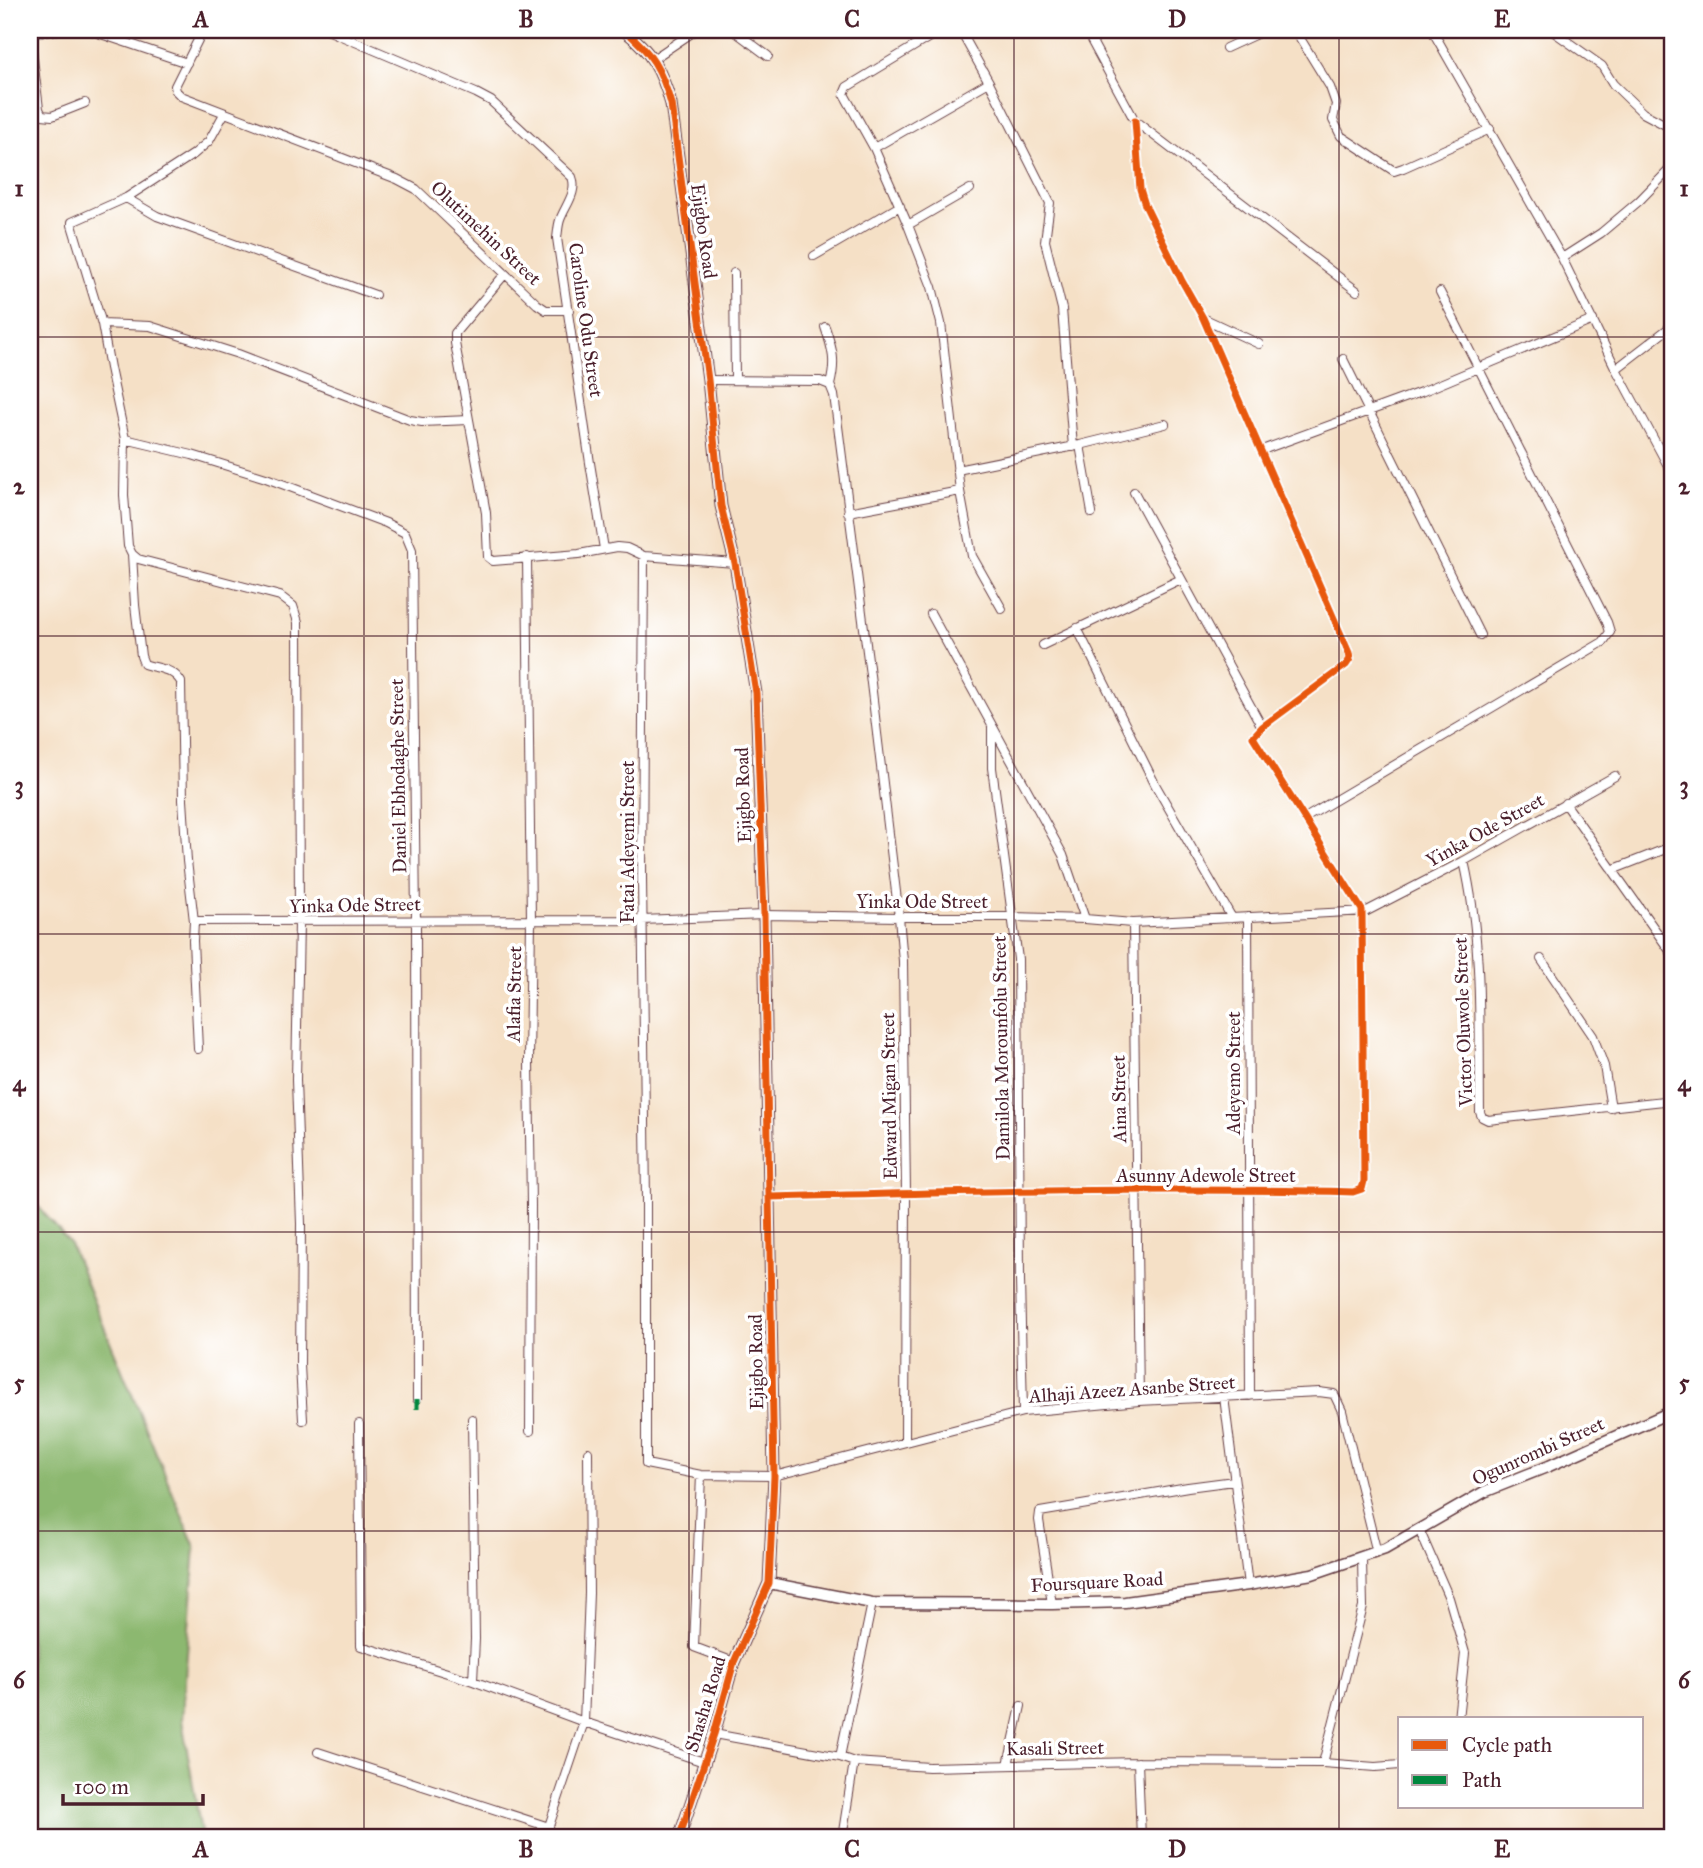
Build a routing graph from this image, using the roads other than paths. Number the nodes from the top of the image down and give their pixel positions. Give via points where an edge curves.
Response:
1 (58, 30) edge
2 (89, 30) edge
3 (203, 30) edge
4 (327, 30) edge
5 (624, 30) edge
6 (696, 30) edge
7 (733, 30) edge
8 (941, 30) edge
9 (960, 30) edge
10 (1094, 30) edge
11 (1265, 30) edge
12 (1295, 30) edge
13 (1432, 30) edge
14 (1551, 30) edge
15 (30, 34) edge
16 (1226, 48) dead end
17 (768, 56) dead end
18 (653, 60) junction
19 (187, 63) junction
20 (989, 82) junction
21 (85, 103) dead end
22 (224, 114) junction
23 (1135, 121) junction
24 (1490, 129) junction
25 (1673, 130) edge
26 (874, 148) junction
27 (1673, 166) edge
28 (970, 189) dead end
29 (125, 198) junction
30 (900, 206) junction
31 (908, 225) junction
32 (814, 256) dead end
33 (1563, 258) junction
34 (734, 272) dead end
35 (505, 274) junction
36 (1357, 291) dead end
37 (1440, 292) dead end
38 (375, 295) dead end
39 (569, 310) junction
40 (1203, 318) junction
41 (1593, 320) junction
42 (103, 324) junction
43 (1673, 325) edge
44 (825, 327) dead end
45 (1259, 344) dead end
46 (1343, 359) dead end
47 (1479, 369) junction
48 (1616, 369) junction
49 (735, 379) junction
50 (708, 380) junction
51 (830, 385) junction
52 (1368, 411) junction
53 (469, 420) junction
54 (1166, 424) dead end
55 (125, 439) junction
56 (1076, 446) junction
57 (1262, 450) junction
58 (957, 470) junction
59 (1673, 475) edge
60 (960, 491) junction
61 (1134, 492) dead end
62 (848, 512) junction
63 (1092, 513) dead end
64 (604, 549) junction
65 (132, 554) junction
66 (644, 556) junction
67 (527, 557) junction
68 (735, 564) junction
69 (1181, 579) junction
70 (1002, 608) dead end
71 (931, 614) dead end
72 (1077, 628) junction
73 (1480, 635) dead end
74 (1043, 645) dead end
75 (992, 727) junction
76 (1262, 727) junction
77 (1615, 776) dead end
78 (1565, 803) junction
79 (1305, 818) junction
80 (1673, 846) edge
81 (1464, 861) junction
82 (1612, 870) junction
83 (1362, 910) junction
84 (764, 915) junction
85 (1013, 917) junction
86 (1248, 917) junction
87 (899, 918) junction
88 (1232, 918) junction
89 (1085, 919) junction
90 (416, 920) junction
91 (531, 920) junction
92 (642, 920) junction
93 (194, 921) junction
94 (299, 922) junction
95 (1133, 923) junction
96 (1673, 955) edge
97 (1541, 959) dead end
98 (198, 1049) dead end
99 (1673, 1100) edge
100 (1611, 1108) junction
101 (1136, 1189) junction
102 (1249, 1189) junction
103 (1020, 1191) junction
104 (906, 1193) junction
105 (770, 1197) junction
106 (1250, 1396) junction
107 (1224, 1397) junction
108 (417, 1399) dead end
109 (1139, 1401) junction
110 (1673, 1411) edge
111 (1023, 1412) junction
112 (472, 1419) dead end
113 (303, 1420) dead end
114 (359, 1424) dead end
115 (530, 1431) dead end
116 (905, 1442) junction
117 (588, 1452) dead end
118 (701, 1475) junction
119 (774, 1476) junction
120 (1234, 1481) junction
121 (1419, 1529) junction
122 (1377, 1553) junction
123 (1363, 1558) junction
124 (769, 1583) junction
125 (1248, 1585) junction
126 (872, 1603) junction
127 (1052, 1604) junction
128 (734, 1662) junction
129 (473, 1681) junction
130 (1021, 1706) dead end
131 (1458, 1717) edge
132 (584, 1722) junction
133 (714, 1734) junction
134 (318, 1752) dead end
135 (840, 1757) junction
136 (704, 1762) junction
137 (854, 1762) junction
138 (1138, 1762) junction
139 (1322, 1763) junction
140 (1008, 1765) junction
141 (1398, 1765) edge
142 (549, 1827) junction
143 (545, 1838) edge
144 (679, 1838) edge
145 (842, 1838) edge
146 (1141, 1838) edge

1 - 15 street
2 - 19 street
3 - 19 street
4 - 39 street, Caroline Odu Street via 491,101 572,177 575,183 557,238
5 - 18 street, Ejigbo Road
6 - 18 street
7 - 17 street
8 - 26 street via 844,90
9 - 20 street
10 - 23 street via 1091,40
11 - 16 street
12 - 24 street via 1330,87 1336,104 1333,120 1341,136 1394,171
13 - 24 street
14 - 25 street via 1602,66 1613,84 1643,113
15 - 21 street via 42,115 52,116
18 - 50 street, Ejigbo Road via 671,104
19 - 22 street, Olutimehin Street via 176,92
20 - 26 street
20 - 56 street via 1050,203 1045,241 1062,309
22 - 29 street via 204,147
22 - 35 street, Olutimehin Street via 416,189
23 - 36 street
23 - 40 street via 1142,197
24 - 33 street
26 - 30 street
27 - 33 street via 1601,233
28 - 31 street
29 - 38 street via 157,216
29 - 42 street via 72,222
30 - 31 street
30 - 32 street
31 - 58 street via 941,323
33 - 41 street
34 - 49 street
35 - 39 street, Olutimehin Street via 545,310
35 - 53 street via 455,334
37 - 47 street
39 - 64 street, Caroline Odu Street
40 - 45 street
40 - 57 street
41 - 47 street
41 - 48 street
42 - 53 street via 162,330 410,420
42 - 55 street
43 - 48 street
44 - 51 street, Edward Migan Street via 834,366
46 - 52 street
47 - 52 street
47 - 79 street via 1609,632 1603,642
48 - 59 street
49 - 50 street
49 - 51 street
50 - 68 street, Ejigbo Road via 721,506
51 - 62 street, Edward Migan Street
52 - 57 street
52 - 73 street
53 - 67 street via 486,513 488,556 493,561
54 - 56 street
55 - 65 street via 124,495
55 - 90 street, Daniel Ebhodaghe Street via 266,478 405,533 412,550
56 - 58 street
56 - 63 street
57 - 76 street via 1350,659
58 - 60 street
60 - 62 street
60 - 70 street via 974,560
61 - 69 street
62 - 87 street, Edward Migan Street
64 - 66 street via 627,548
64 - 67 street
65 - 93 street via 144,664 169,670 181,682 183,800
65 - 94 street via 280,596 293,606 298,622
66 - 68 street
66 - 92 street, Fatai Adeyemi Street
67 - 91 street, Alafia Street
68 - 84 street, Ejigbo Road via 756,693
69 - 72 street
69 - 76 street
71 - 75 street
72 - 74 street
72 - 88 street via 1156,786
75 - 85 street, Damilola Morounfolu Street via 992,768
75 - 89 street via 1063,855
76 - 79 street via 1254,741
77 - 78 street, Yinka Ode Street
78 - 81 street, Yinka Ode Street
78 - 82 street
79 - 83 street
80 - 82 street
81 - 83 street, Yinka Ode Street
81 - 100 street, Victor Oluwole Street via 1475,918 1482,1117
82 - 96 street
83 - 86 street, Yinka Ode Street
83 - 102 street, Asunny Adewole Street via 1362,1189
84 - 87 street, Yinka Ode Street
84 - 92 street, Yinka Ode Street
84 - 105 street, Ejigbo Road
85 - 87 street, Yinka Ode Street
85 - 89 street, Yinka Ode Street
85 - 103 street, Damilola Morounfolu Street via 1018,959
86 - 88 street, Yinka Ode Street
86 - 102 street, Adeyemo Street
87 - 104 street, Edward Migan Street
88 - 95 street, Yinka Ode Street
89 - 95 street, Yinka Ode Street
90 - 91 street, Yinka Ode Street
90 - 94 street, Yinka Ode Street
90 - 108 street, Daniel Ebhodaghe Street
91 - 92 street, Yinka Ode Street
91 - 115 street, Alafia Street
92 - 118 street, Fatai Adeyemi Street via 646,1464
93 - 94 street, Yinka Ode Street
93 - 98 street
94 - 113 street via 296,1080
95 - 101 street, Aina Street
97 - 100 street via 1593,1036
99 - 100 street, Victor Oluwole Street
101 - 102 street, Asunny Adewole Street
101 - 103 street, Asunny Adewole Street
101 - 109 street, Aina Street
102 - 106 street, Adeyemo Street
103 - 104 street, Asunny Adewole Street
103 - 111 street, Damilola Morounfolu Street
104 - 105 street, Asunny Adewole Street
104 - 116 street, Edward Migan Street
105 - 119 street, Ejigbo Road
106 - 107 street, Alhaji Azeez Asanbe Street
106 - 122 street, Alhaji Azeez Asanbe Street via 1334,1394
107 - 109 street, Alhaji Azeez Asanbe Street
107 - 120 street
109 - 111 street, Alhaji Azeez Asanbe Street
110 - 121 street, Ogunrombi Street via 1484,1493
111 - 116 street, Alhaji Azeez Asanbe Street
112 - 129 street
114 - 129 street via 361,1646
116 - 119 street, Alhaji Azeez Asanbe Street
117 - 132 street
118 - 119 street, Fatai Adeyemi Street
118 - 128 street via 694,1647
119 - 124 street, Ejigbo Road
120 - 125 street
120 - 127 street via 1040,1511
121 - 122 street, Foursquare Road
121 - 131 street via 1449,1598 1465,1653
122 - 123 street, Foursquare Road
123 - 125 street, Foursquare Road via 1312,1574
123 - 139 street via 1363,1607
124 - 126 street, Foursquare Road
124 - 128 street, Shasha Road
125 - 127 street, Foursquare Road via 1125,1602
126 - 127 street, Foursquare Road
126 - 135 street
128 - 133 street, Shasha Road
129 - 132 street
130 - 140 street
132 - 136 street
132 - 142 street
133 - 135 street, Kasali Street
133 - 136 street, Shasha Road
134 - 142 street
135 - 137 street, Kasali Street
136 - 144 street, Shasha Road
137 - 140 street, Kasali Street via 929,1767
137 - 145 street
138 - 139 street, Kasali Street
138 - 140 street, Kasali Street
138 - 146 street
139 - 141 street, Kasali Street
142 - 143 street

